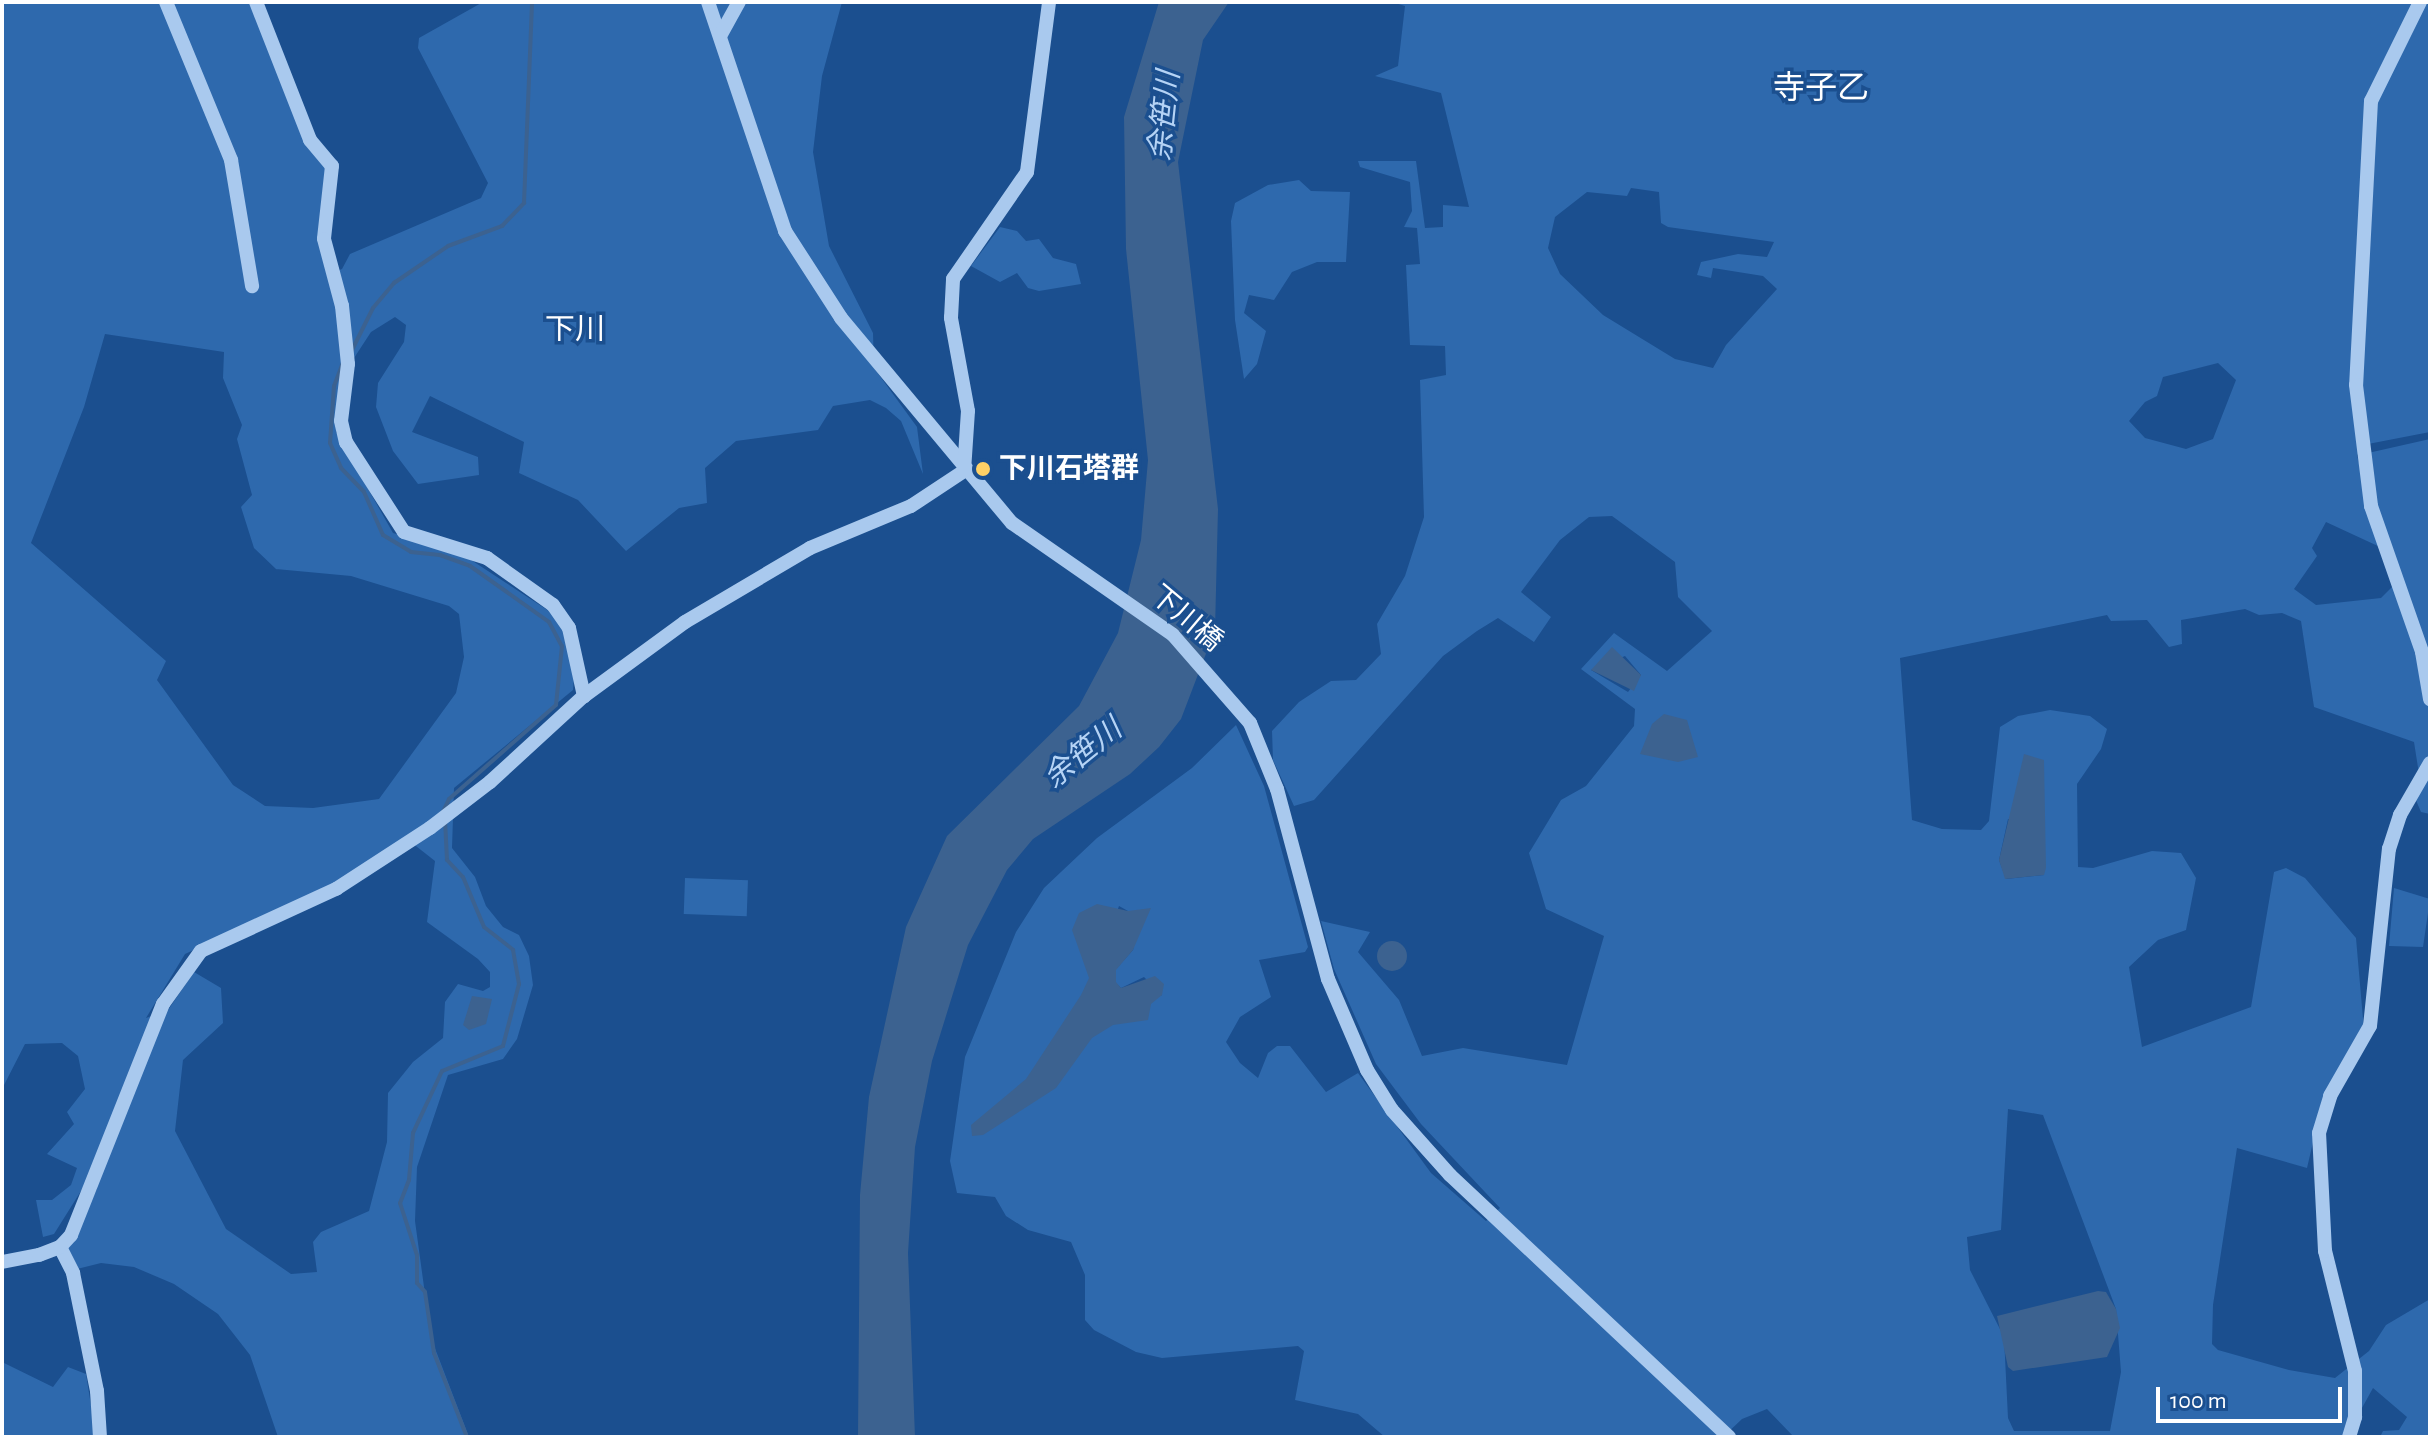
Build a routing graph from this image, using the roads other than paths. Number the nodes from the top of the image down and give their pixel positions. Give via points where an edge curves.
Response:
1 (166, 2) edge
2 (256, 2) edge
3 (708, 2) edge
4 (739, 2) edge
5 (1049, 2) edge
6 (2420, 2) edge
7 (720, 36) junction
8 (252, 286) dead end
9 (964, 471) junction
10 (584, 696) junction
11 (2430, 699) edge
12 (2430, 763) edge
13 (60, 1247) junction
14 (2, 1262) edge
15 (100, 1437) edge
16 (1729, 1437) edge
17 (2349, 1437) edge

1 - 8 street via 231,160
2 - 10 street via 310,140 332,166 324,239 341,297 348,364 341,421 346,442 404,532 476,552 553,605 569,628
3 - 7 street, 下川橋
4 - 7 street
5 - 9 street via 1027,172 951,289 951,318 968,411
6 - 11 street via 2371,101 2356,335 2364,476 2422,652
7 - 9 street, 下川橋 via 785,231 841,318
9 - 10 street via 911,506 797,556 685,622
9 - 16 street, 下川橋 via 1027,536 1173,635 1235,702 1277,789 1314,934 1343,1021 1392,1110 1450,1175
10 - 13 street via 490,782 430,828 336,889 201,951 163,1004 81,1219
12 - 17 street via 2400,815 2389,849 2370,1026 2330,1096 2319,1133 2325,1251 2355,1371 2355,1417
13 - 14 street
13 - 15 street via 73,1273

